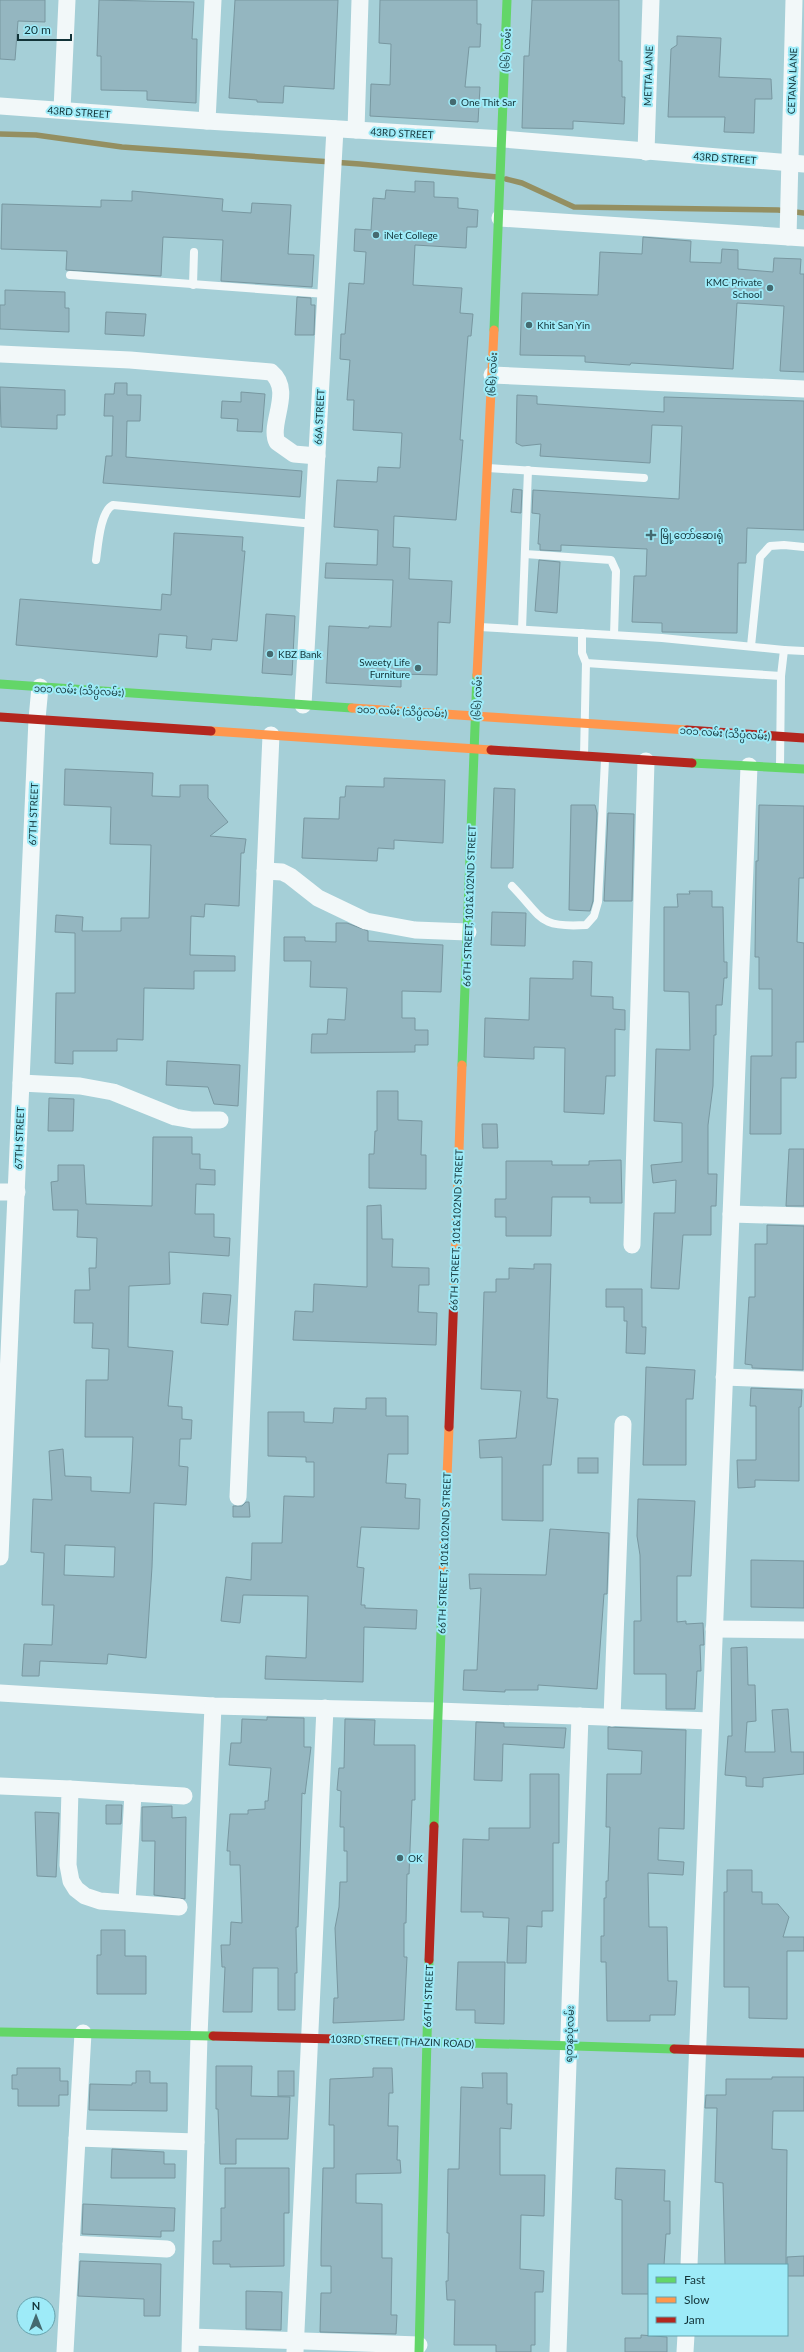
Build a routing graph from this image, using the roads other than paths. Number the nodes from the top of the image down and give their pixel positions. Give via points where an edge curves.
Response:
1 (67, 0) edge
2 (212, 0) edge
3 (360, 0) edge
4 (507, 0) edge
5 (651, 0) edge
6 (794, 0) edge
7 (0, 106) edge
8 (62, 110) junction
9 (207, 121) junction
10 (335, 128) junction
11 (356, 130) junction
12 (503, 139) junction
13 (646, 152) junction
14 (797, 163) edge
15 (500, 218) junction
16 (796, 238) edge
17 (194, 252) dead end
18 (70, 275) dead end
19 (193, 285) junction
20 (326, 294) junction
21 (0, 354) edge
22 (492, 375) junction
23 (804, 389) edge
24 (317, 456) junction
25 (487, 468) junction
26 (528, 470) junction
27 (644, 478) dead end
28 (314, 524) junction
29 (804, 547) edge
30 (525, 554) junction
31 (96, 560) dead end
32 (479, 626) junction
33 (522, 629) junction
34 (582, 633) junction
35 (614, 635) junction
36 (751, 646) junction
37 (784, 650) junction
38 (804, 651) edge
39 (586, 664) junction
40 (781, 676) junction
41 (0, 684) edge
42 (40, 687) junction
43 (226, 698) junction
44 (303, 705) junction
45 (477, 715) junction
46 (0, 716) edge
47 (37, 719) junction
48 (584, 724) junction
49 (226, 734) junction
50 (271, 735) junction
51 (780, 737) junction
52 (804, 738) edge
53 (474, 748) junction
54 (584, 756) junction
55 (605, 757) junction
56 (646, 762) junction
57 (749, 766) junction
58 (780, 767) junction
59 (804, 769) edge
60 (265, 871) junction
61 (512, 886) dead end
62 (468, 932) junction
63 (21, 1083) junction
64 (220, 1120) dead end
65 (8, 1192) edge
66 (731, 1214) junction
67 (804, 1216) edge
68 (632, 1245) dead end
69 (724, 1377) junction
70 (804, 1380) edge
71 (623, 1424) dead end
72 (1, 1483) edge
73 (238, 1497) dead end
74 (0, 1557) edge
75 (714, 1628) junction
76 (804, 1630) edge
77 (0, 1693) edge
78 (213, 1706) junction
79 (325, 1708) junction
80 (438, 1711) junction
81 (580, 1716) junction
82 (612, 1718) junction
83 (710, 1722) junction
84 (0, 1786) edge
85 (70, 1789) junction
86 (133, 1793) junction
87 (184, 1796) dead end
88 (127, 1902) junction
89 (179, 1907) dead end
90 (0, 2032) edge
91 (83, 2033) junction
92 (199, 2036) junction
93 (309, 2038) junction
94 (426, 2042) junction
95 (569, 2047) junction
96 (696, 2049) junction
97 (804, 2053) edge
98 (77, 2138) junction
99 (196, 2142) junction
100 (71, 2244) junction
101 (166, 2249) dead end
102 (688, 2264) edge
103 (686, 2336) edge
104 (190, 2344) edge
105 (296, 2346) edge
106 (419, 2349) edge
107 (65, 2352) edge
108 (558, 2352) edge
109 (686, 2352) edge

1 - 8 street
2 - 9 street
3 - 11 street
4 - 12 street, (၆၆) လမ်း
5 - 13 street, METTA LANE
6 - 14 street, CETANA LANE
7 - 8 street, 43RD STREET
8 - 9 street, 43RD STREET
9 - 10 street, 43RD STREET
10 - 11 street, 43RD STREET
10 - 20 street, 66A STREET
11 - 12 street, 43RD STREET
12 - 13 street, 43RD STREET
12 - 15 street, (၆၆) လမ်း
13 - 14 street, 43RD STREET
14 - 16 street, CETANA LANE via 788,209
15 - 16 street
15 - 22 street, (၆၆) လမ်း
17 - 19 lane
18 - 19 lane
19 - 20 lane
20 - 24 street, 66A STREET
21 - 24 street via 130,360 272,372 280,386 275,435 277,442 294,454
22 - 23 street
22 - 25 street, (၆၆) လမ်း
24 - 28 street, 66A STREET
25 - 26 lane
25 - 32 street, (၆၆) လမ်း
26 - 27 lane
26 - 30 lane
28 - 31 lane via 113,505 106,510 101,526
28 - 44 street, 66A STREET
29 - 36 lane via 770,546 760,558
30 - 33 lane
30 - 35 lane via 611,560 616,570
32 - 33 lane
32 - 45 street, (၆၆) လမ်း
33 - 34 lane
34 - 35 lane
34 - 39 lane via 582,653
35 - 36 lane
36 - 37 lane
37 - 38 lane
37 - 40 lane
39 - 40 lane
39 - 48 lane
40 - 51 lane
41 - 42 street, ၁၀၁ လမ်း (သိပ္ပံလမ်း)
42 - 43 street, ၁၀၁ လမ်း (သိပ္ပံလမ်း)
42 - 47 street, 67TH STREET
43 - 44 street, ၁၀၁ လမ်း (သိပ္ပံလမ်း)
43 - 49 street
44 - 45 street, ၁၀၁ လမ်း (သိပ္ပံလမ်း)
45 - 48 street, ၁၀၁ လမ်း (သိပ္ပံလမ်း)
45 - 53 street, (၆၆) လမ်း
46 - 47 street
47 - 49 street
47 - 63 street, 67TH STREET
48 - 51 street, ၁၀၁ လမ်း (သိပ္ပံလမ်း)
48 - 54 lane
49 - 50 street
50 - 53 street
50 - 60 street
51 - 52 street, ၁၀၁ လမ်း (သိပ္ပံလမ်း)
51 - 58 lane
53 - 54 street
53 - 62 street, 66TH STREET, 101&102ND STREET
54 - 55 street
55 - 56 street
55 - 61 lane via 598,902 594,916 586,925 553,925 540,918
56 - 57 street
56 - 68 street
57 - 58 street
57 - 66 street
58 - 59 street
60 - 62 street via 286,874 318,898 366,921 414,930
60 - 73 street
62 - 80 street, 66TH STREET, 101&102ND STREET
63 - 64 street via 80,1086 113,1092 175,1117
63 - 65 street, 67TH STREET
65 - 72 street, 67TH STREET
66 - 67 street
66 - 69 street
69 - 70 street
69 - 75 street
71 - 82 street
72 - 74 street, 67TH STREET
75 - 76 street
75 - 83 street
77 - 78 street
78 - 79 street
78 - 92 street
79 - 80 street
79 - 93 street
80 - 81 street
80 - 94 street, 66TH STREET
81 - 82 street
81 - 95 street, ရတနာပုံလမ်း
82 - 83 street
83 - 96 street
84 - 85 street
85 - 86 street
85 - 88 street via 68,1865 71,1881 84,1896 100,1901
86 - 87 street
86 - 88 street
88 - 89 street
90 - 91 street, 103RD STREET (THAZIN ROAD)
91 - 92 street, 103RD STREET (THAZIN ROAD)
91 - 98 street
92 - 93 street, 103RD STREET (THAZIN ROAD)
92 - 99 street
93 - 94 street, 103RD STREET (THAZIN ROAD)
93 - 105 street
94 - 95 street, 103RD STREET (THAZIN ROAD)
94 - 106 street, 66TH STREET
95 - 96 street, 103RD STREET (THAZIN ROAD)
95 - 108 street, ရတနာပုံလမ်း
96 - 97 street, 103RD STREET (THAZIN ROAD)
96 - 102 street
98 - 99 street
98 - 100 street
99 - 104 street
100 - 101 street
100 - 107 street
103 - 109 street
104 - 105 street
105 - 106 street

